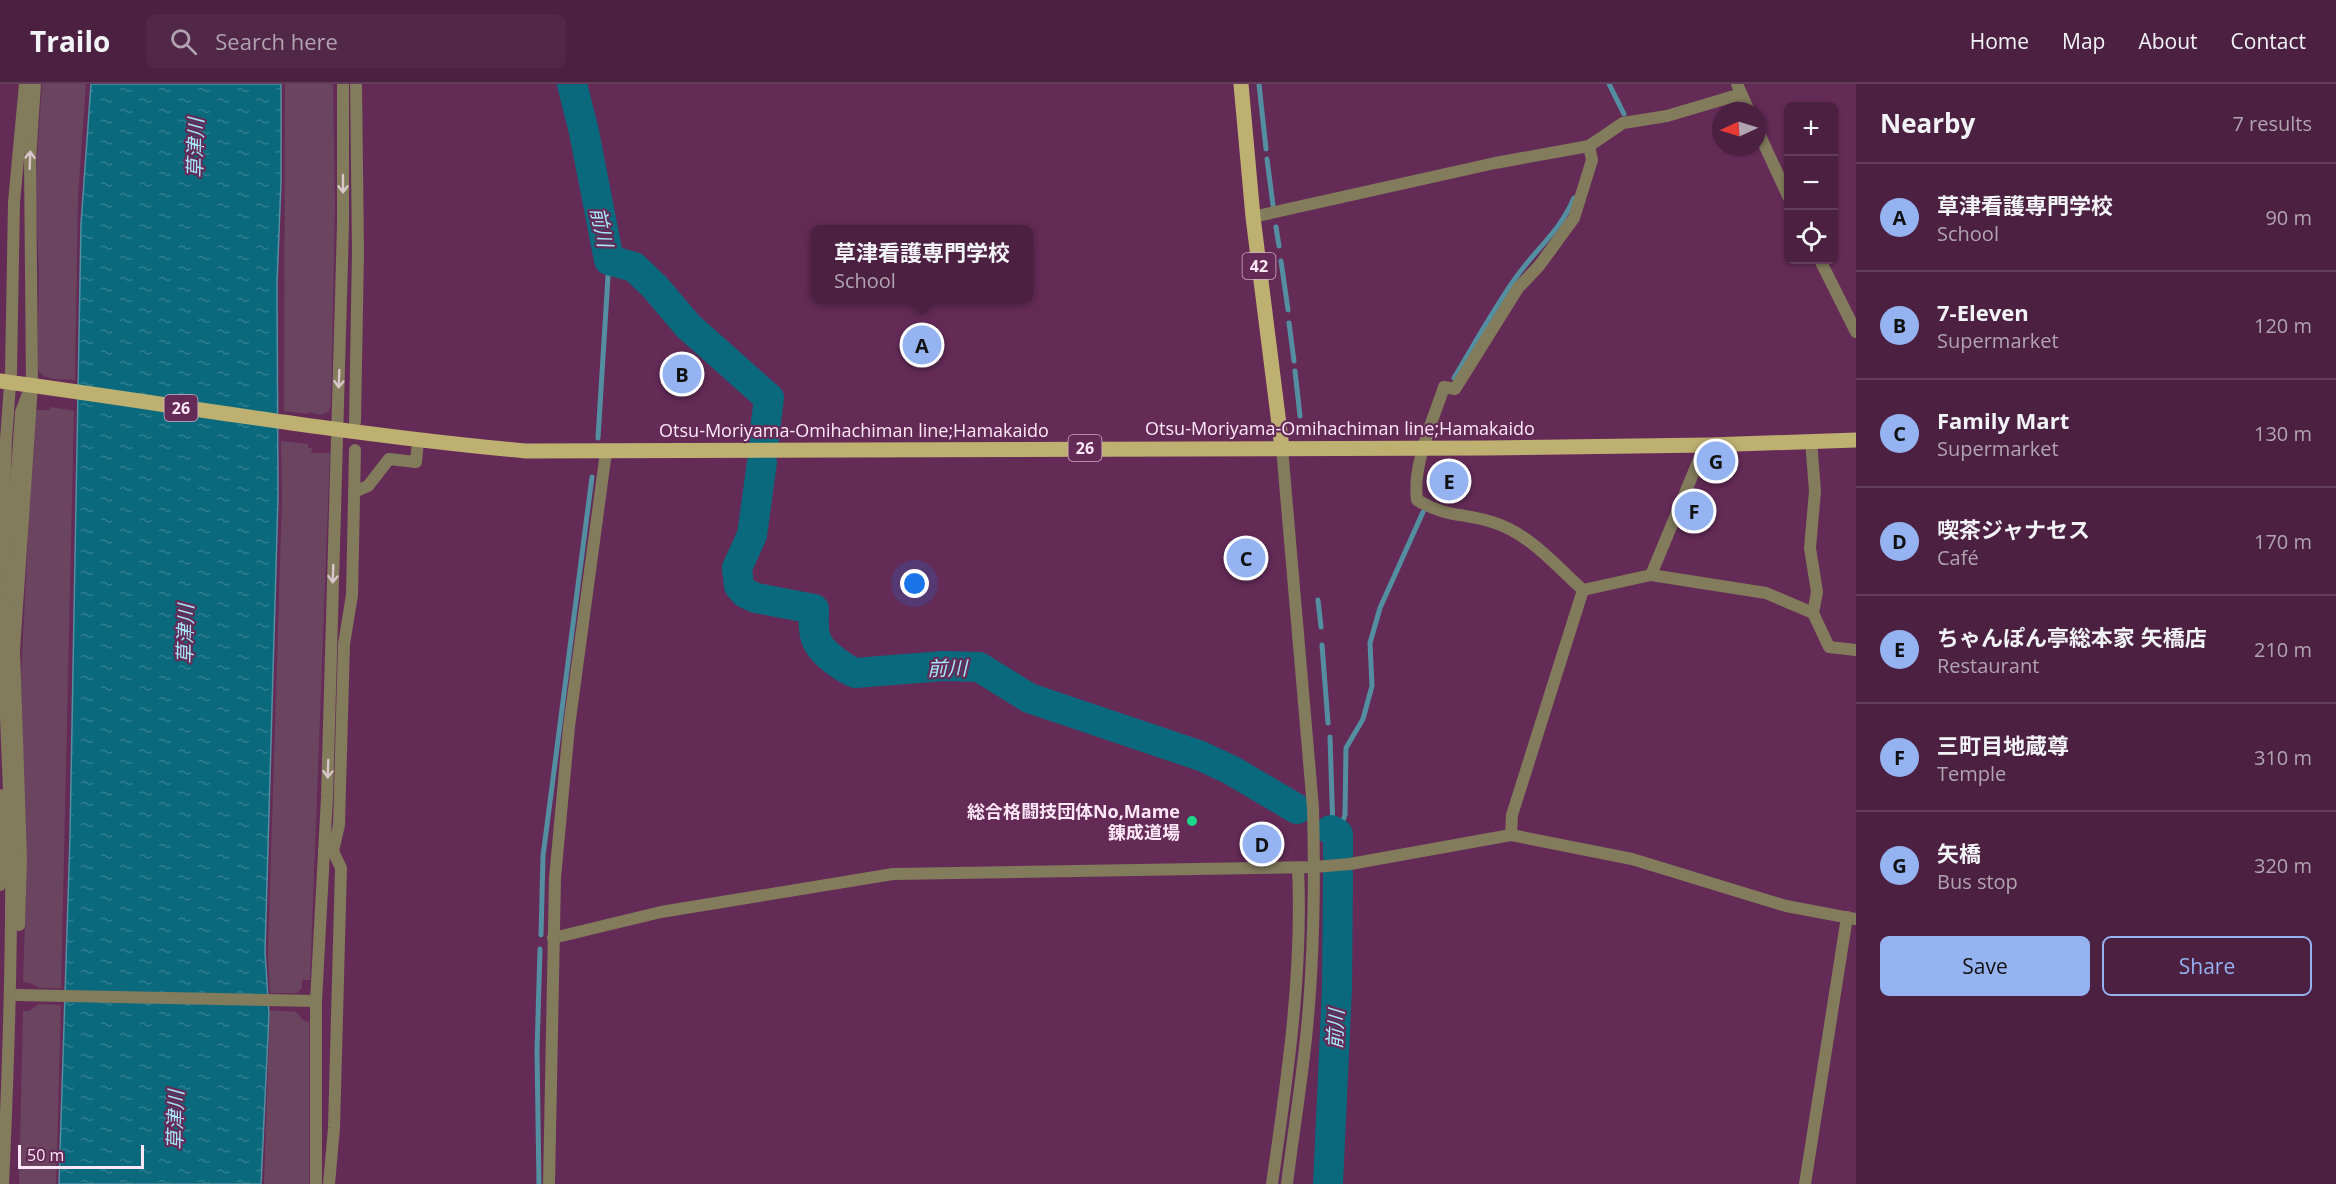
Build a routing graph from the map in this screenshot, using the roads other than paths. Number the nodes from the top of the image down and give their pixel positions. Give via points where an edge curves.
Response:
1 (25, 84) edge
2 (35, 84) edge
3 (343, 84) edge
4 (356, 84) edge
5 (1240, 84) edge
6 (1739, 89) edge
7 (1589, 146) junction
8 (1766, 148) edge
9 (343, 153) junction
10 (356, 153) junction
11 (18, 166) junction
12 (1784, 187) edge
13 (1253, 217) junction
14 (1822, 264) edge
15 (1856, 332) edge
16 (23, 369) dead end
17 (0, 381) edge
18 (32, 385) junction
19 (355, 422) dead end
20 (337, 430) junction
21 (3, 440) edge
22 (1856, 440) edge
23 (418, 441) junction
24 (1811, 441) junction
25 (1705, 445) junction
26 (1282, 447) junction
27 (1424, 447) junction
28 (355, 450) dead end
29 (606, 452) junction
30 (354, 492) junction
31 (1651, 575) junction
32 (1583, 590) junction
33 (1814, 613) junction
34 (9, 615) junction
35 (1856, 650) edge
36 (4, 710) junction
37 (0, 747) edge
38 (0, 795) edge
39 (1511, 835) junction
40 (329, 851) junction
41 (1320, 867) junction
42 (1298, 868) junction
43 (0, 885) edge
44 (1852, 918) edge
45 (553, 938) junction
46 (16, 995) junction
47 (316, 1001) junction
48 (3, 1184) edge
49 (11, 1184) edge
50 (316, 1184) edge
51 (329, 1184) edge
52 (549, 1184) edge
53 (1272, 1184) edge
54 (1287, 1184) edge
55 (1805, 1184) edge

1 - 11 street
18 -> 2 street via 30,160
3 - 9 street
4 - 10 street
5 - 13 main road, 42
6 - 7 street via 1667,116 1623,123
7 - 13 street
7 - 27 street via 1592,160 1574,218 1518,288 1455,389 1444,387
8 - 12 street
9 - 10 street
9 -> 20 street
10 - 19 street
11 - 16 street via 23,232
11 - 21 street via 11,371
13 - 26 main road, 42
14 - 15 street
17 - 18 main road, Otsu-Moriyama-Omihachiman line;Hamakaido / 26
18 - 20 main road, Otsu-Moriyama-Omihachiman line;Hamakaido / 26
18 - 34 street via 21,412
20 - 23 main road, Otsu-Moriyama-Omihachiman line;Hamakaido / 26
20 -> 40 street
21 - 34 street via 2,601
22 - 24 main road, Otsu-Moriyama-Omihachiman line;Hamakaido / 26
23 - 29 main road, Otsu-Moriyama-Omihachiman line;Hamakaido / 26 via 526,451
23 - 30 street via 416,462 389,459 368,486
24 - 25 main road, Otsu-Moriyama-Omihachiman line;Hamakaido / 26
24 - 33 street via 1815,491 1810,548 1817,592
25 - 27 main road, Otsu-Moriyama-Omihachiman line;Hamakaido / 26
25 - 31 street
26 - 27 main road, Otsu-Moriyama-Omihachiman line;Hamakaido / 26
26 - 29 main road, Otsu-Moriyama-Omihachiman line;Hamakaido / 26
26 - 41 street via 1314,844
27 - 32 street via 1417,500 1434,510 1492,522 1524,536
28 - 30 street
29 - 45 street via 569,727
30 - 40 street via 352,595 344,644 339,825
31 - 32 street
31 - 33 street via 1766,593
32 - 39 street via 1512,815
33 - 35 street via 1828,648
34 - 36 street
34 - 46 street via 14,650 21,859
36 - 37 street
36 - 48 street via 11,857
38 - 43 street
39 - 41 street
39 - 44 street via 1632,859 1786,906
40 - 47 street
40 - 51 street via 340,868 334,1128
41 - 42 street
41 - 54 street via 1306,1037
42 - 45 street via 893,874 661,912
42 - 53 street via 1300,910 1291,1045
44 - 55 street
45 - 52 street
46 - 47 street
46 - 49 street
47 - 50 street

